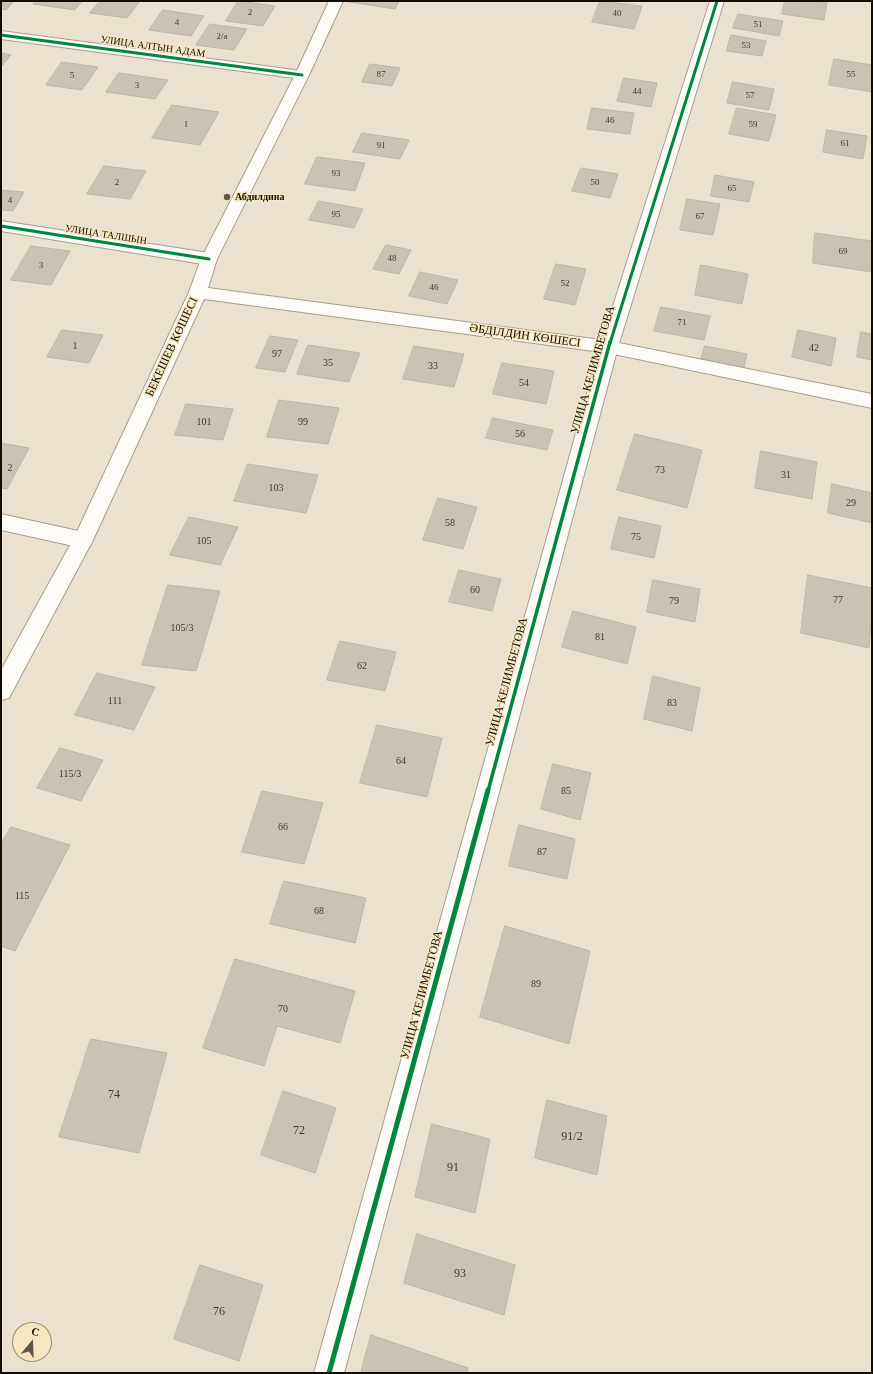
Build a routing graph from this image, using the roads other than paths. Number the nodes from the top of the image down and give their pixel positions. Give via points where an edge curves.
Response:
1 (336, 1) edge
2 (717, 1) edge
3 (1, 35) edge
4 (302, 75) junction
5 (1, 226) edge
6 (209, 259) junction
7 (198, 292) junction
8 (609, 347) junction
9 (872, 401) edge
10 (1, 522) edge
11 (83, 540) junction
12 (1, 691) edge
13 (329, 1373) edge

1 - 4 street, БЕКЕШЕВ КӨШЕСІ
2 - 8 street, УЛИЦА КЕЛИМБЕТОВА
3 - 4 street, УЛИЦА АЛТЫН АДАМ
4 - 6 street, БЕКЕШЕВ КӨШЕСІ
5 - 6 street, УЛИЦА ТАЛШЫН
6 - 7 street, БЕКЕШЕВ КӨШЕСІ
7 - 8 street, ӘБДІЛДИН КӨШЕСІ
7 - 11 street, БЕКЕШЕВ КӨШЕСІ
8 - 9 street, ӘБДІЛДИН КӨШЕСІ
8 - 13 street, УЛИЦА КЕЛИМБЕТОВА
10 - 11 street
11 - 12 street, БЕКЕШЕВ КӨШЕСІ

